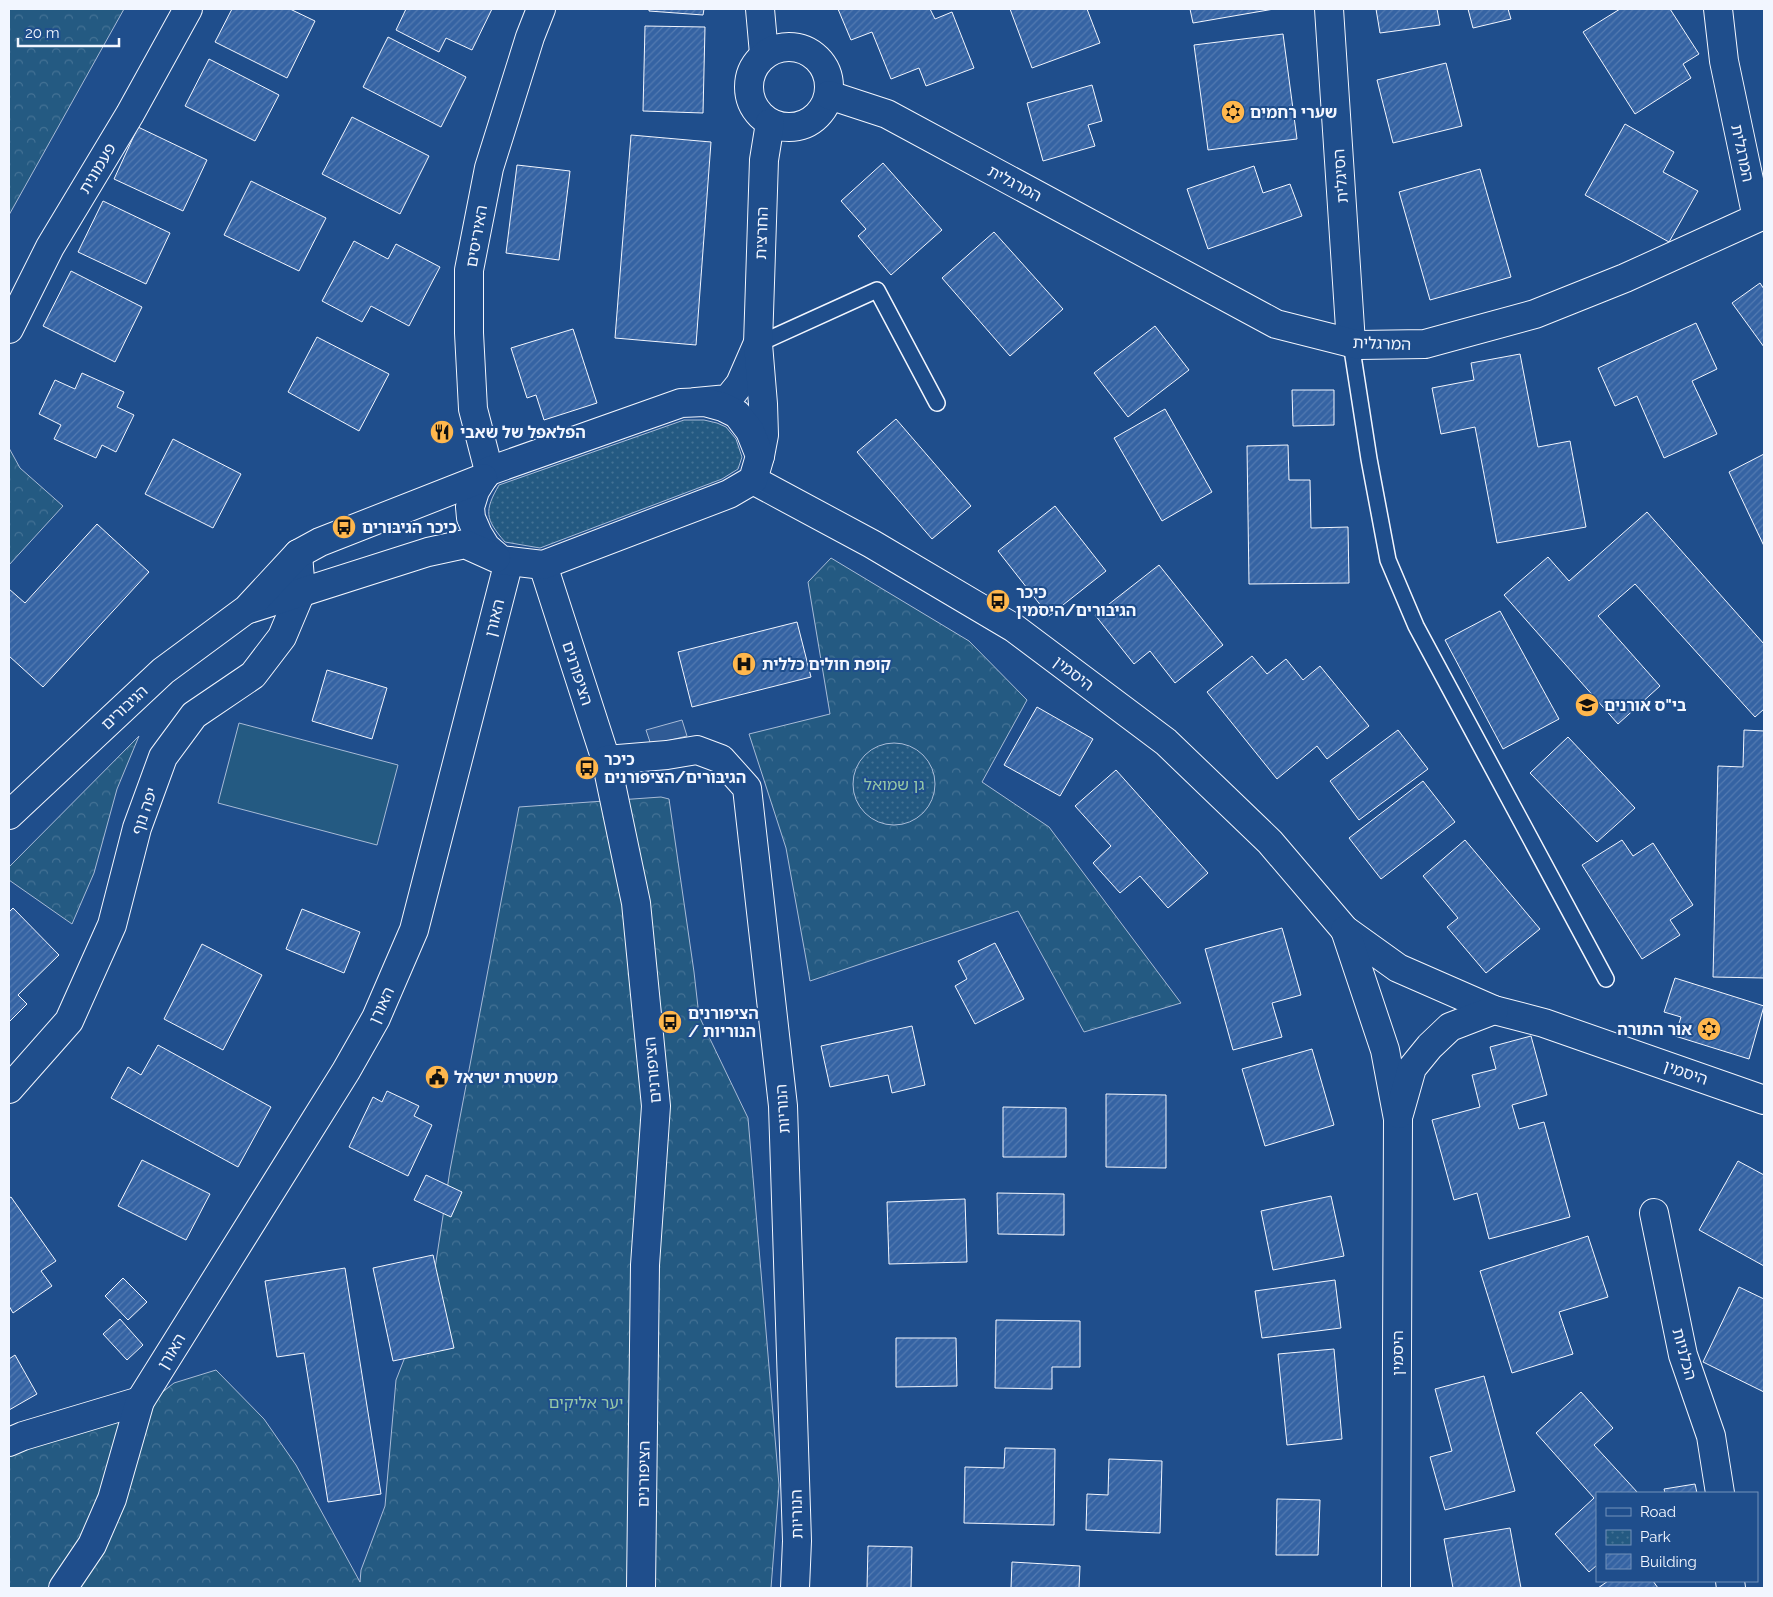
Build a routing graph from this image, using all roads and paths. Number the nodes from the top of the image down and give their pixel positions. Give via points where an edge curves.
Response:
1 (188, 9) edge
2 (541, 9) edge
3 (760, 9) edge
4 (1330, 9) edge
5 (1718, 9) edge
6 (764, 54) junction
7 (829, 95) junction
8 (770, 123) junction
9 (1760, 225) edge
10 (9, 330) edge
11 (1351, 343) junction
12 (758, 344) junction
13 (681, 403) junction
14 (937, 403) dead end
15 (756, 468) junction
16 (486, 474) junction
17 (298, 554) junction
18 (505, 561) junction
19 (543, 565) junction
20 (301, 592) junction
21 (247, 609) junction
22 (606, 760) junction
23 (9, 815) edge
24 (1345, 930) junction
25 (1606, 979) dead end
26 (1494, 1010) junction
27 (9, 1089) edge
28 (1764, 1100) edge
29 (1398, 1119) junction
30 (1654, 1213) dead end
31 (140, 1401) junction
32 (9, 1442) edge
33 (1720, 1492) edge
34 (63, 1588) edge
35 (641, 1588) edge
36 (795, 1588) edge
37 (1396, 1588) edge

1 - 10 street, פעמונית via 50,247
2 - 16 street, האיריסים via 489,168 468,270 473,409
3 - 6 street
4 - 11 street, הסיגלית
5 - 9 street, המרגלית via 1724,61
6 - 7 street via 790,46 804,49 825,68
6 - 8 street via 754,65 748,92 752,106
7 - 8 street via 814,118 801,125 784,127
7 - 11 street, המרגלית via 888,114 1276,324
8 - 12 street, החרצית via 764,160
9 - 11 street, המרגלית via 1535,314 1424,344
11 - 25 lane via 1388,560 1416,626
12 - 13 street, החרצית via 740,384 728,399
12 - 14 lane via 877,290
12 - 15 street, החרצית via 764,435
13 - 15 street via 706,402 737,414 750,431
13 - 16 street, הגיבורים
15 - 19 street via 729,494
15 - 24 street, היסמין via 872,544 1014,628 1158,736 1270,842
16 - 17 street, הגיבורים
16 - 18 street via 470,507 471,518 486,547
17 - 20 street, יפה נוף
17 - 21 street, הגיבורים
18 - 19 street, הגיבורים
18 - 20 street, הגיבורים via 465,544 428,552
18 - 31 street, האורן via 414,930 376,1018
19 - 22 street, הציפורנים
20 - 21 street, הגיבורים
20 - 27 street, יפה נוף via 282,637 253,675 194,715 163,756 137,828 112,924 69,1022
21 - 23 street, הגיבורים via 163,671
22 - 35 street, הציפורנים via 636,903 656,1106 645,1265
22 - 36 street, הנוריות via 697,750 721,759 747,788 783,1106 797,1541
24 - 26 street, היסמין via 1398,968
24 - 29 street, היסמין via 1385,1050
26 - 28 street, היסמין via 1544,1023
26 - 29 street, היסמין via 1450,1027 1430,1046 1412,1068
29 - 37 street, היסמין
30 - 33 street, הכלניות via 1683,1354 1710,1436
31 - 32 street
31 - 34 street, האורן via 112,1499 92,1545

